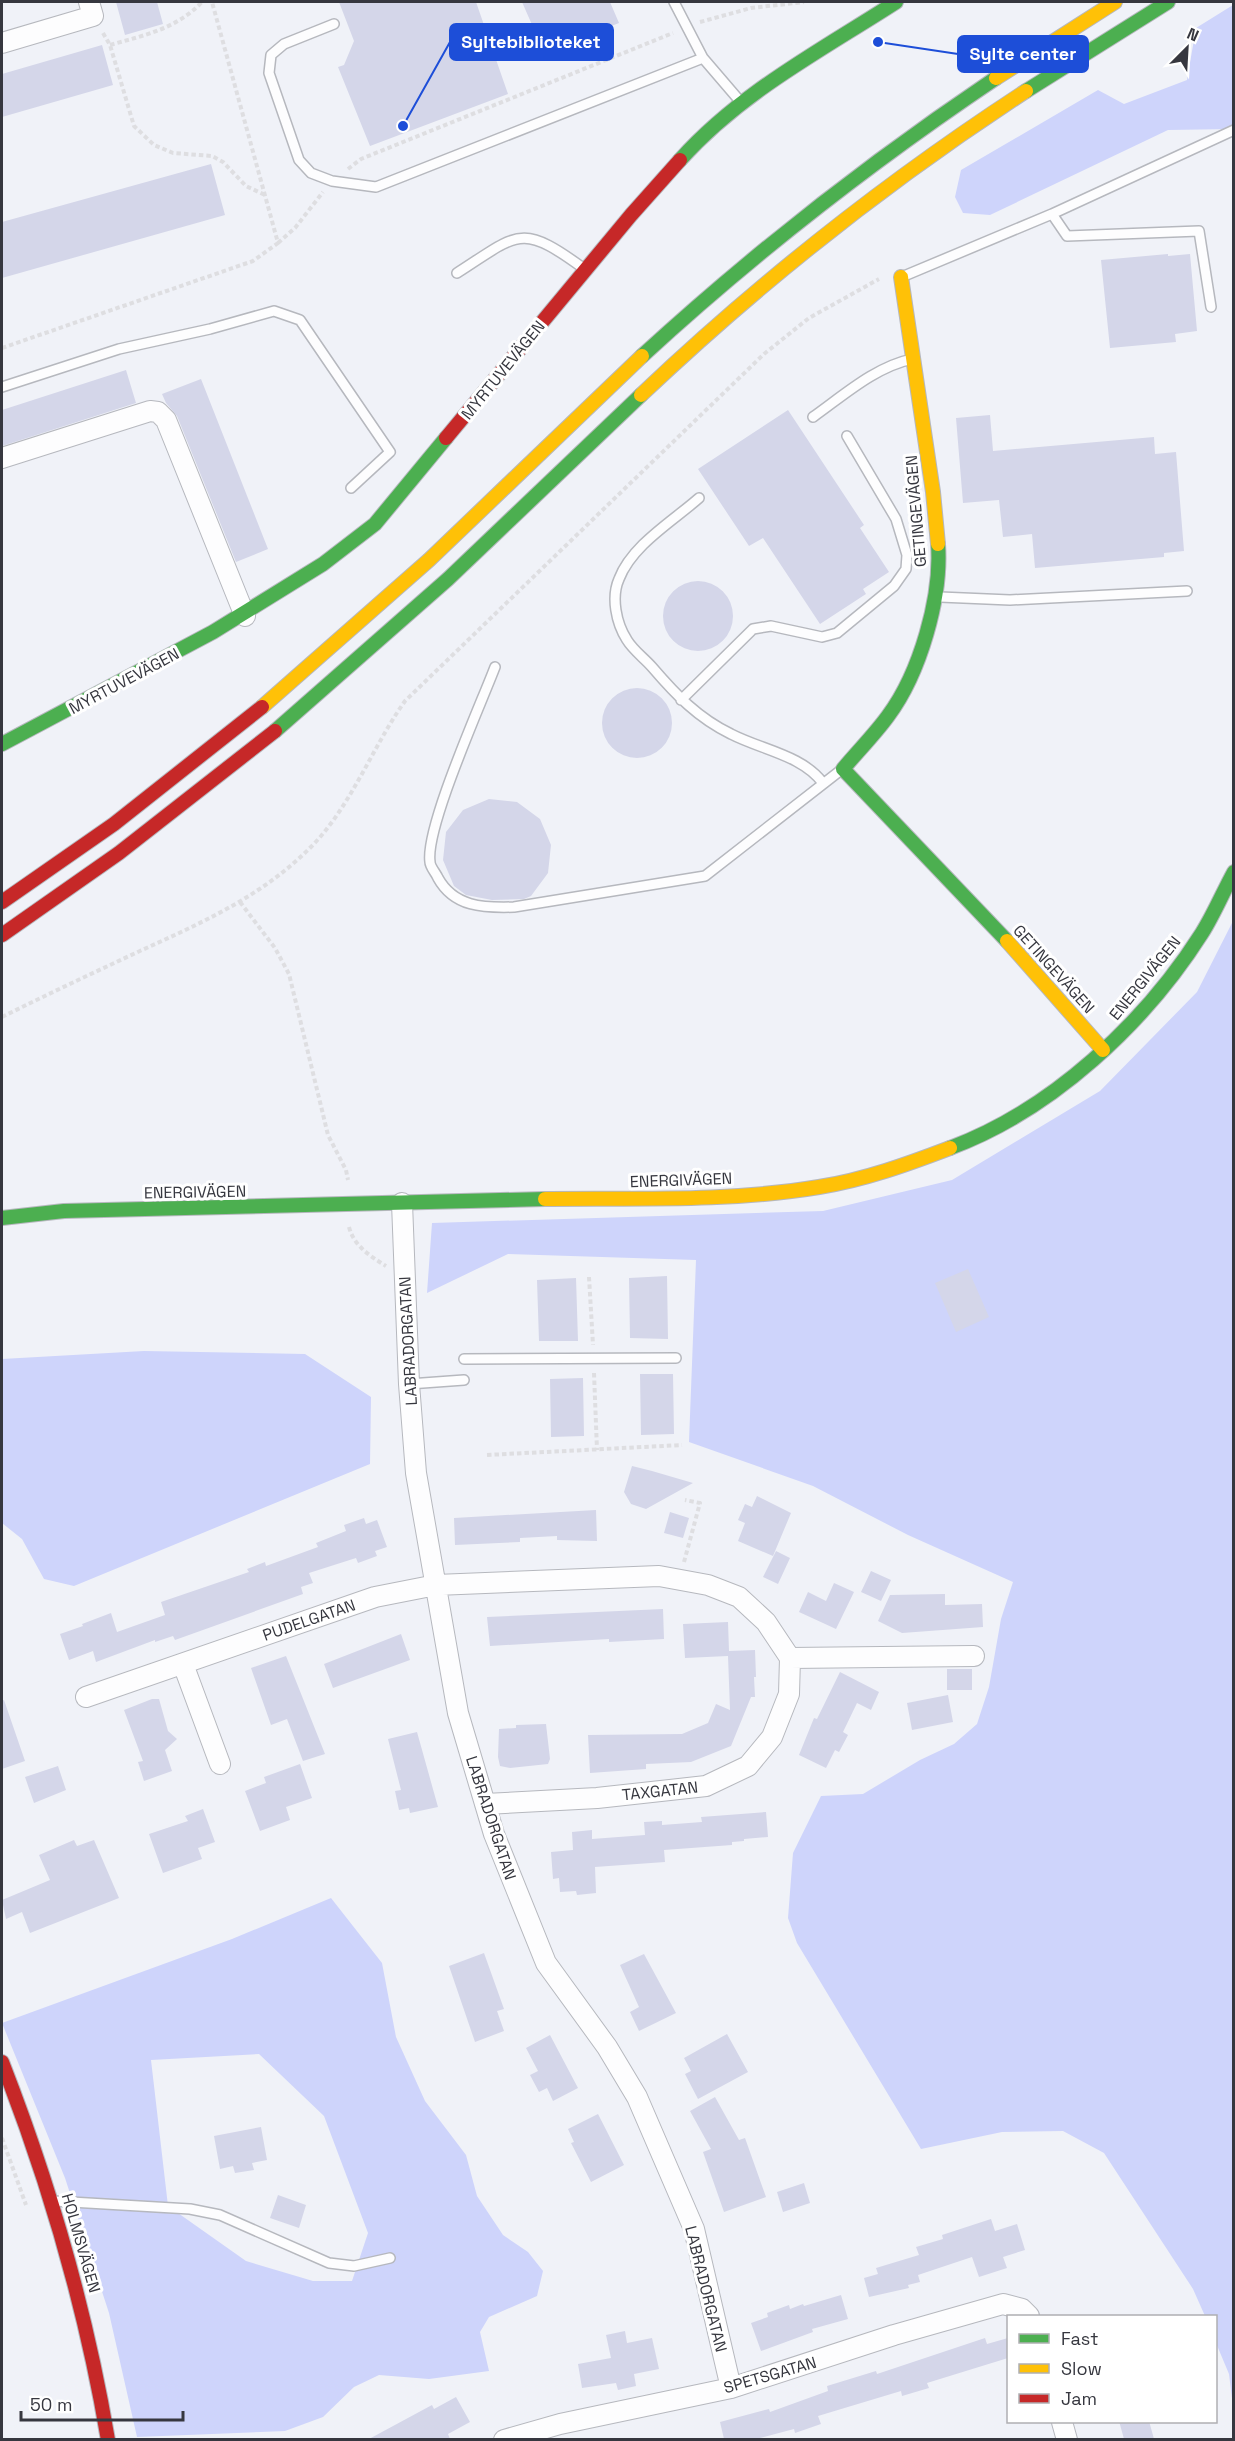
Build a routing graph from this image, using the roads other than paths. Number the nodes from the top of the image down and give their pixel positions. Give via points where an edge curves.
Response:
1 (674, 2) edge
2 (896, 2) edge
3 (1114, 2) edge
4 (1168, 2) edge
5 (91, 9) edge
6 (334, 24) dead end
7 (2, 43) edge
8 (703, 58) junction
9 (741, 101) junction
10 (1233, 130) edge
11 (1052, 214) junction
12 (585, 270) junction
13 (457, 273) dead end
14 (895, 276) joint
15 (1211, 307) dead end
16 (915, 358) junction
17 (2, 387) edge
18 (813, 417) dead end
19 (847, 436) dead end
20 (2, 458) edge
21 (351, 488) dead end
22 (699, 498) dead end
23 (1187, 591) dead end
24 (937, 597) junction
25 (245, 616) junction
26 (495, 667) dead end
27 (681, 700) junction
28 (2, 743) edge
29 (843, 769) junction
30 (823, 783) junction
31 (1233, 872) edge
32 (2, 902) edge
33 (2, 935) edge
34 (1103, 1050) junction
35 (402, 1203) junction
36 (2, 1218) edge
37 (676, 1358) dead end
38 (464, 1359) dead end
39 (464, 1380) dead end
40 (409, 1384) junction
41 (436, 1585) junction
42 (974, 1656) dead end
43 (790, 1658) junction
44 (183, 1664) junction
45 (86, 1697) dead end
46 (220, 1764) dead end
47 (485, 1804) junction
48 (2, 2062) edge
49 (52, 2201) junction
50 (390, 2258) dead end
51 (1028, 2315) edge
52 (731, 2388) junction
53 (1063, 2423) edge
54 (108, 2439) edge
55 (504, 2439) edge
56 (1067, 2439) edge

1 - 8 lane
2 - 9 main road, MYRTUVEVÄGEN
3 - 32 main road via 924,125 749,261 274,699 128,814
4 - 33 main road via 1037,82 940,148 776,274 658,378 449,578 292,720 147,835
5 - 7 street
6 - 8 lane via 284,44 271,55 269,73 299,160 311,173 332,181 376,187
8 - 9 lane
9 - 12 main road, MYRTUVEVÄGEN via 668,171
10 - 11 lane
11 - 14 lane
11 - 15 lane via 1067,236 1199,231
12 - 13 lane via 551,245 529,237 508,240
12 - 25 main road, MYRTUVEVÄGEN via 375,524 336,556
14 - 16 main road, GETINGEVÄGEN
16 - 18 lane via 872,375
16 - 24 main road, GETINGEVÄGEN via 933,492 939,560
17 - 21 lane via 119,349 274,311 300,320 390,452
19 - 27 lane via 896,519 907,555 906,569 894,586 837,633 822,637 771,626 753,629
20 - 25 street via 150,411 158,412 166,420
22 - 27 lane via 638,550 619,578 614,601 627,639
23 - 24 lane via 1010,600
24 - 29 main road, GETINGEVÄGEN via 910,679 889,715
25 - 28 main road, MYRTUVEVÄGEN via 49,722
26 - 30 lane via 451,780 429,862 454,898 482,908 514,907 705,876
27 - 30 lane via 732,735 813,771
29 - 30 lane
29 - 34 main road, GETINGEVÄGEN via 989,921
31 - 34 main road, ENERGIVÄGEN via 1217,909 1185,958 1140,1016
34 - 35 main road, ENERGIVÄGEN via 1046,1098 977,1136 906,1165 826,1186 714,1197
35 - 36 main road, ENERGIVÄGEN via 64,1211
35 - 40 street, LABRADORGATAN
37 - 38 lane
39 - 40 lane
40 - 41 street, LABRADORGATAN via 416,1473
41 - 43 street via 659,1576 679,1580 739,1597 766,1622
41 - 44 street, PUDELGATAN via 375,1597
41 - 47 street, LABRADORGATAN via 458,1713
42 - 43 street
43 - 47 street, TAXGATAN via 789,1694 772,1737 748,1766 706,1786 597,1798
44 - 45 street, PUDELGATAN
44 - 46 street
47 - 52 street, LABRADORGATAN via 546,1963 638,2097 694,2229
48 - 49 main road, HOLMSVÄGEN
49 - 50 lane via 190,2209 220,2215 328,2263 354,2266
49 - 54 main road, HOLMSVÄGEN via 84,2313
51 - 52 street, SPETSGATAN via 1022,2309 1003,2304
52 - 55 street, SPETSGATAN
53 - 56 street

